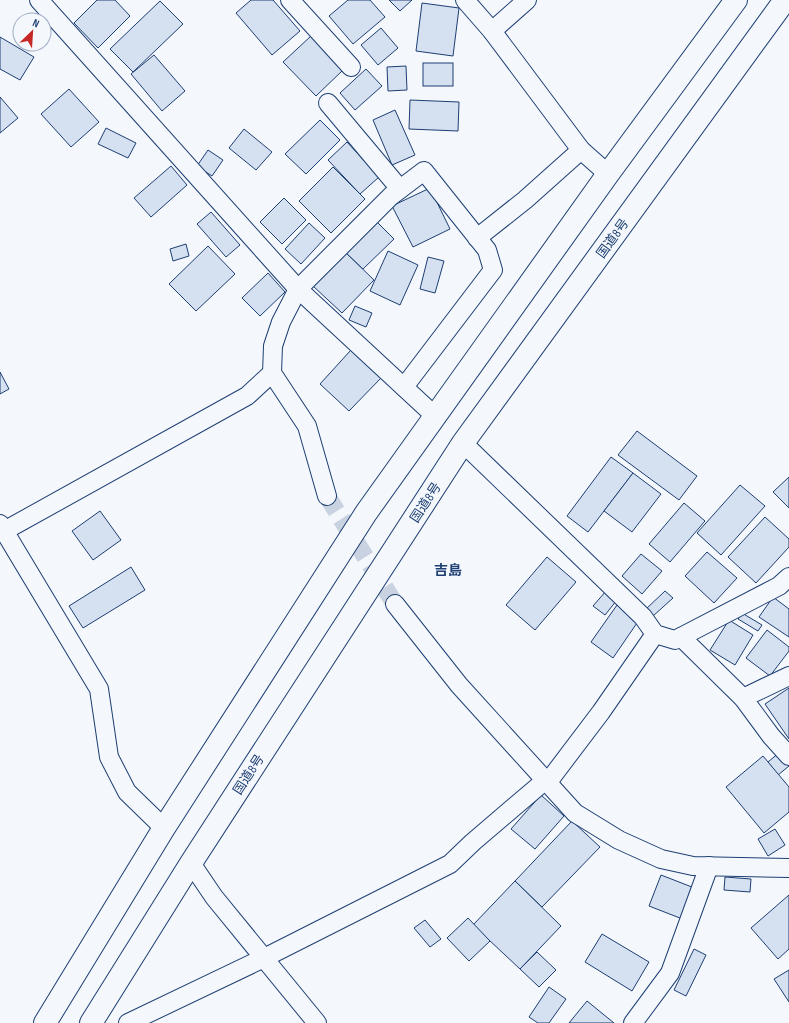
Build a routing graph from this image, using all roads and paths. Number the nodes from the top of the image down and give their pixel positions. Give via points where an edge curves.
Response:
1 (39, 0) edge
2 (290, 0) edge
3 (465, 0) edge
4 (527, 0) edge
5 (736, 0) edge
6 (785, 0) edge
7 (492, 31) junction
8 (351, 67) dead end
9 (328, 103) dead end
10 (581, 150) junction
11 (608, 174) junction
12 (400, 189) junction
13 (477, 238) junction
14 (298, 288) junction
15 (272, 373) junction
16 (404, 387) junction
17 (435, 416) junction
18 (463, 443) junction
19 (327, 496) tunnel mouth
20 (2, 528) edge
21 (789, 578) edge
22 (395, 604) tunnel mouth
23 (655, 634) junction
24 (680, 637) junction
25 (789, 676) edge
26 (743, 698) junction
27 (789, 756) edge
28 (548, 782) junction
29 (164, 828) junction
30 (190, 862) junction
31 (710, 866) junction
32 (789, 868) edge
33 (264, 958) junction
34 (45, 1023) edge
35 (91, 1023) edge
36 (128, 1023) edge
37 (317, 1023) edge
38 (632, 1023) edge

1 - 14 street
2 - 8 street
3 - 7 street
4 - 7 street
5 - 11 highway
6 - 18 highway, 国道8号
7 - 10 street
9 - 12 street
10 - 11 street
10 - 13 street
11 - 17 highway
12 - 13 street via 424,171
12 - 14 street
13 - 16 street via 487,250 493,270
14 - 15 street via 281,322 273,346
14 - 16 street
15 - 19 street via 307,426
15 - 20 street via 247,396
16 - 17 street
17 - 29 highway via 366,513
18 - 23 street via 644,617
18 - 30 highway, 国道8号
20 - 29 street via 99,689 109,757 127,792
21 - 24 street via 779,586
22 - 28 street via 459,685
23 - 24 street via 674,640
23 - 28 street
24 - 26 street
25 - 26 street
26 - 27 street
28 - 31 street via 575,813 619,840 661,859 693,866
28 - 33 street via 541,784 450,864
29 - 34 highway
30 - 33 street via 214,897
30 - 35 highway, 国道8号
31 - 32 street
31 - 38 street via 670,973
33 - 36 street
33 - 37 street

